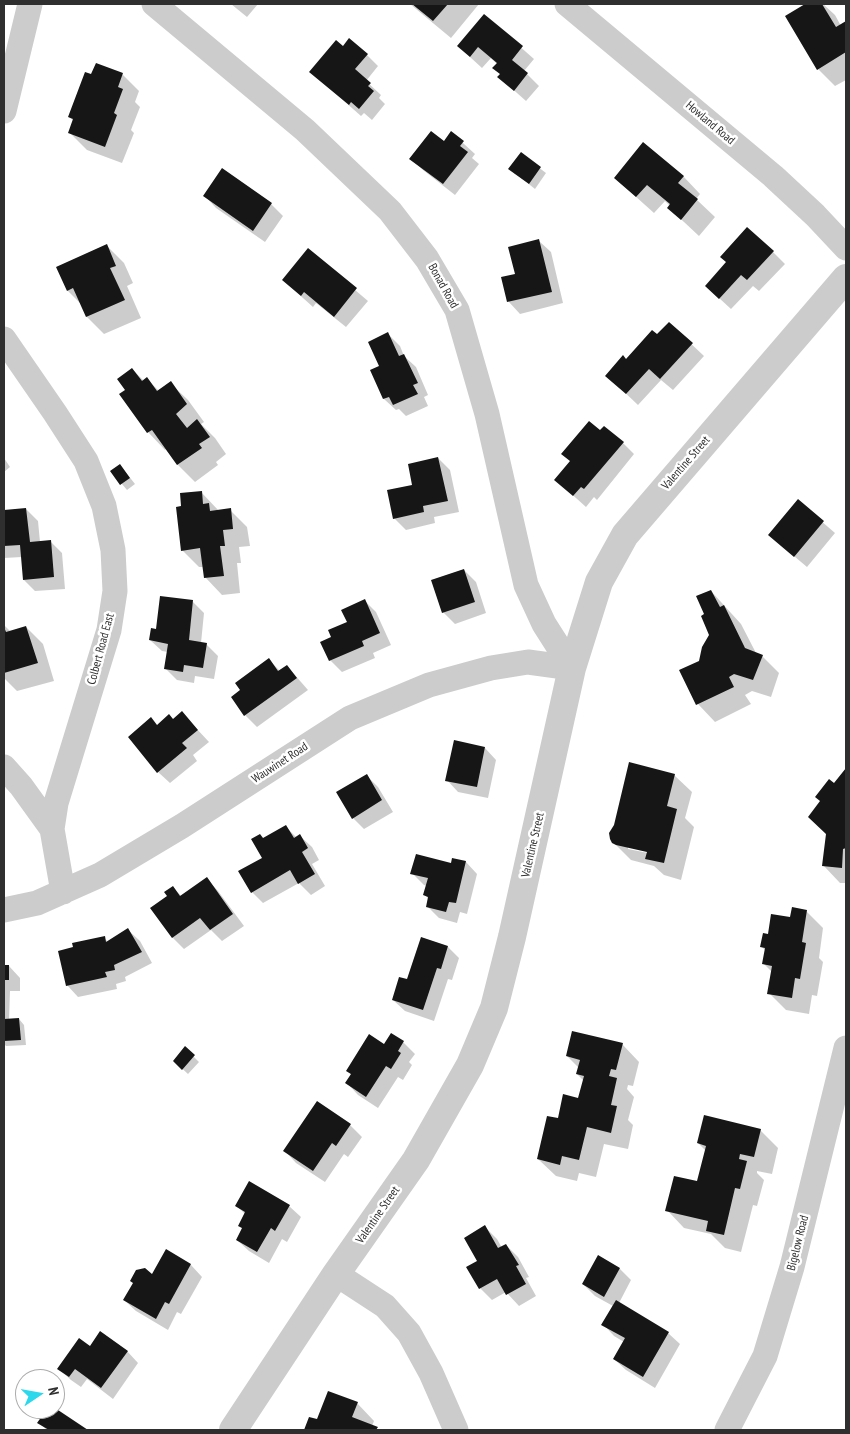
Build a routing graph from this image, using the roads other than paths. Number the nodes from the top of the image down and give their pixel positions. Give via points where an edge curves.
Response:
1 (30, 4) edge
2 (154, 4) edge
3 (567, 4) edge
4 (4, 111) edge
5 (846, 248) edge
6 (846, 278) edge
7 (4, 339) edge
8 (572, 668) junction
9 (4, 767) edge
10 (52, 829) junction
11 (63, 892) junction
12 (4, 910) edge
13 (846, 1048) edge
14 (336, 1274) junction
15 (233, 1430) edge
16 (456, 1430) edge
17 (727, 1430) edge

1 - 4 street
2 - 8 street, Bonad Road via 305,130 390,211 427,259 457,310 487,414 526,585 544,624
3 - 5 street, Howland Road via 773,176
6 - 8 street, Valentine Street via 625,534 599,582
7 - 10 street, Colbert Road East via 86,460 104,506 113,550 115,591 109,630 56,802
8 - 11 street, Wauwinet Road via 528,662 491,668 429,685 350,718 133,856 100,876
8 - 14 street, Valentine Street via 494,1008 470,1066 416,1160
9 - 10 street
10 - 11 street, Colbert Road East
11 - 12 street, Wauwinet Road via 37,904
13 - 17 street, Bigelow Road via 792,1267 765,1356
14 - 15 street, Valentine Street
14 - 16 street via 385,1306 409,1333

